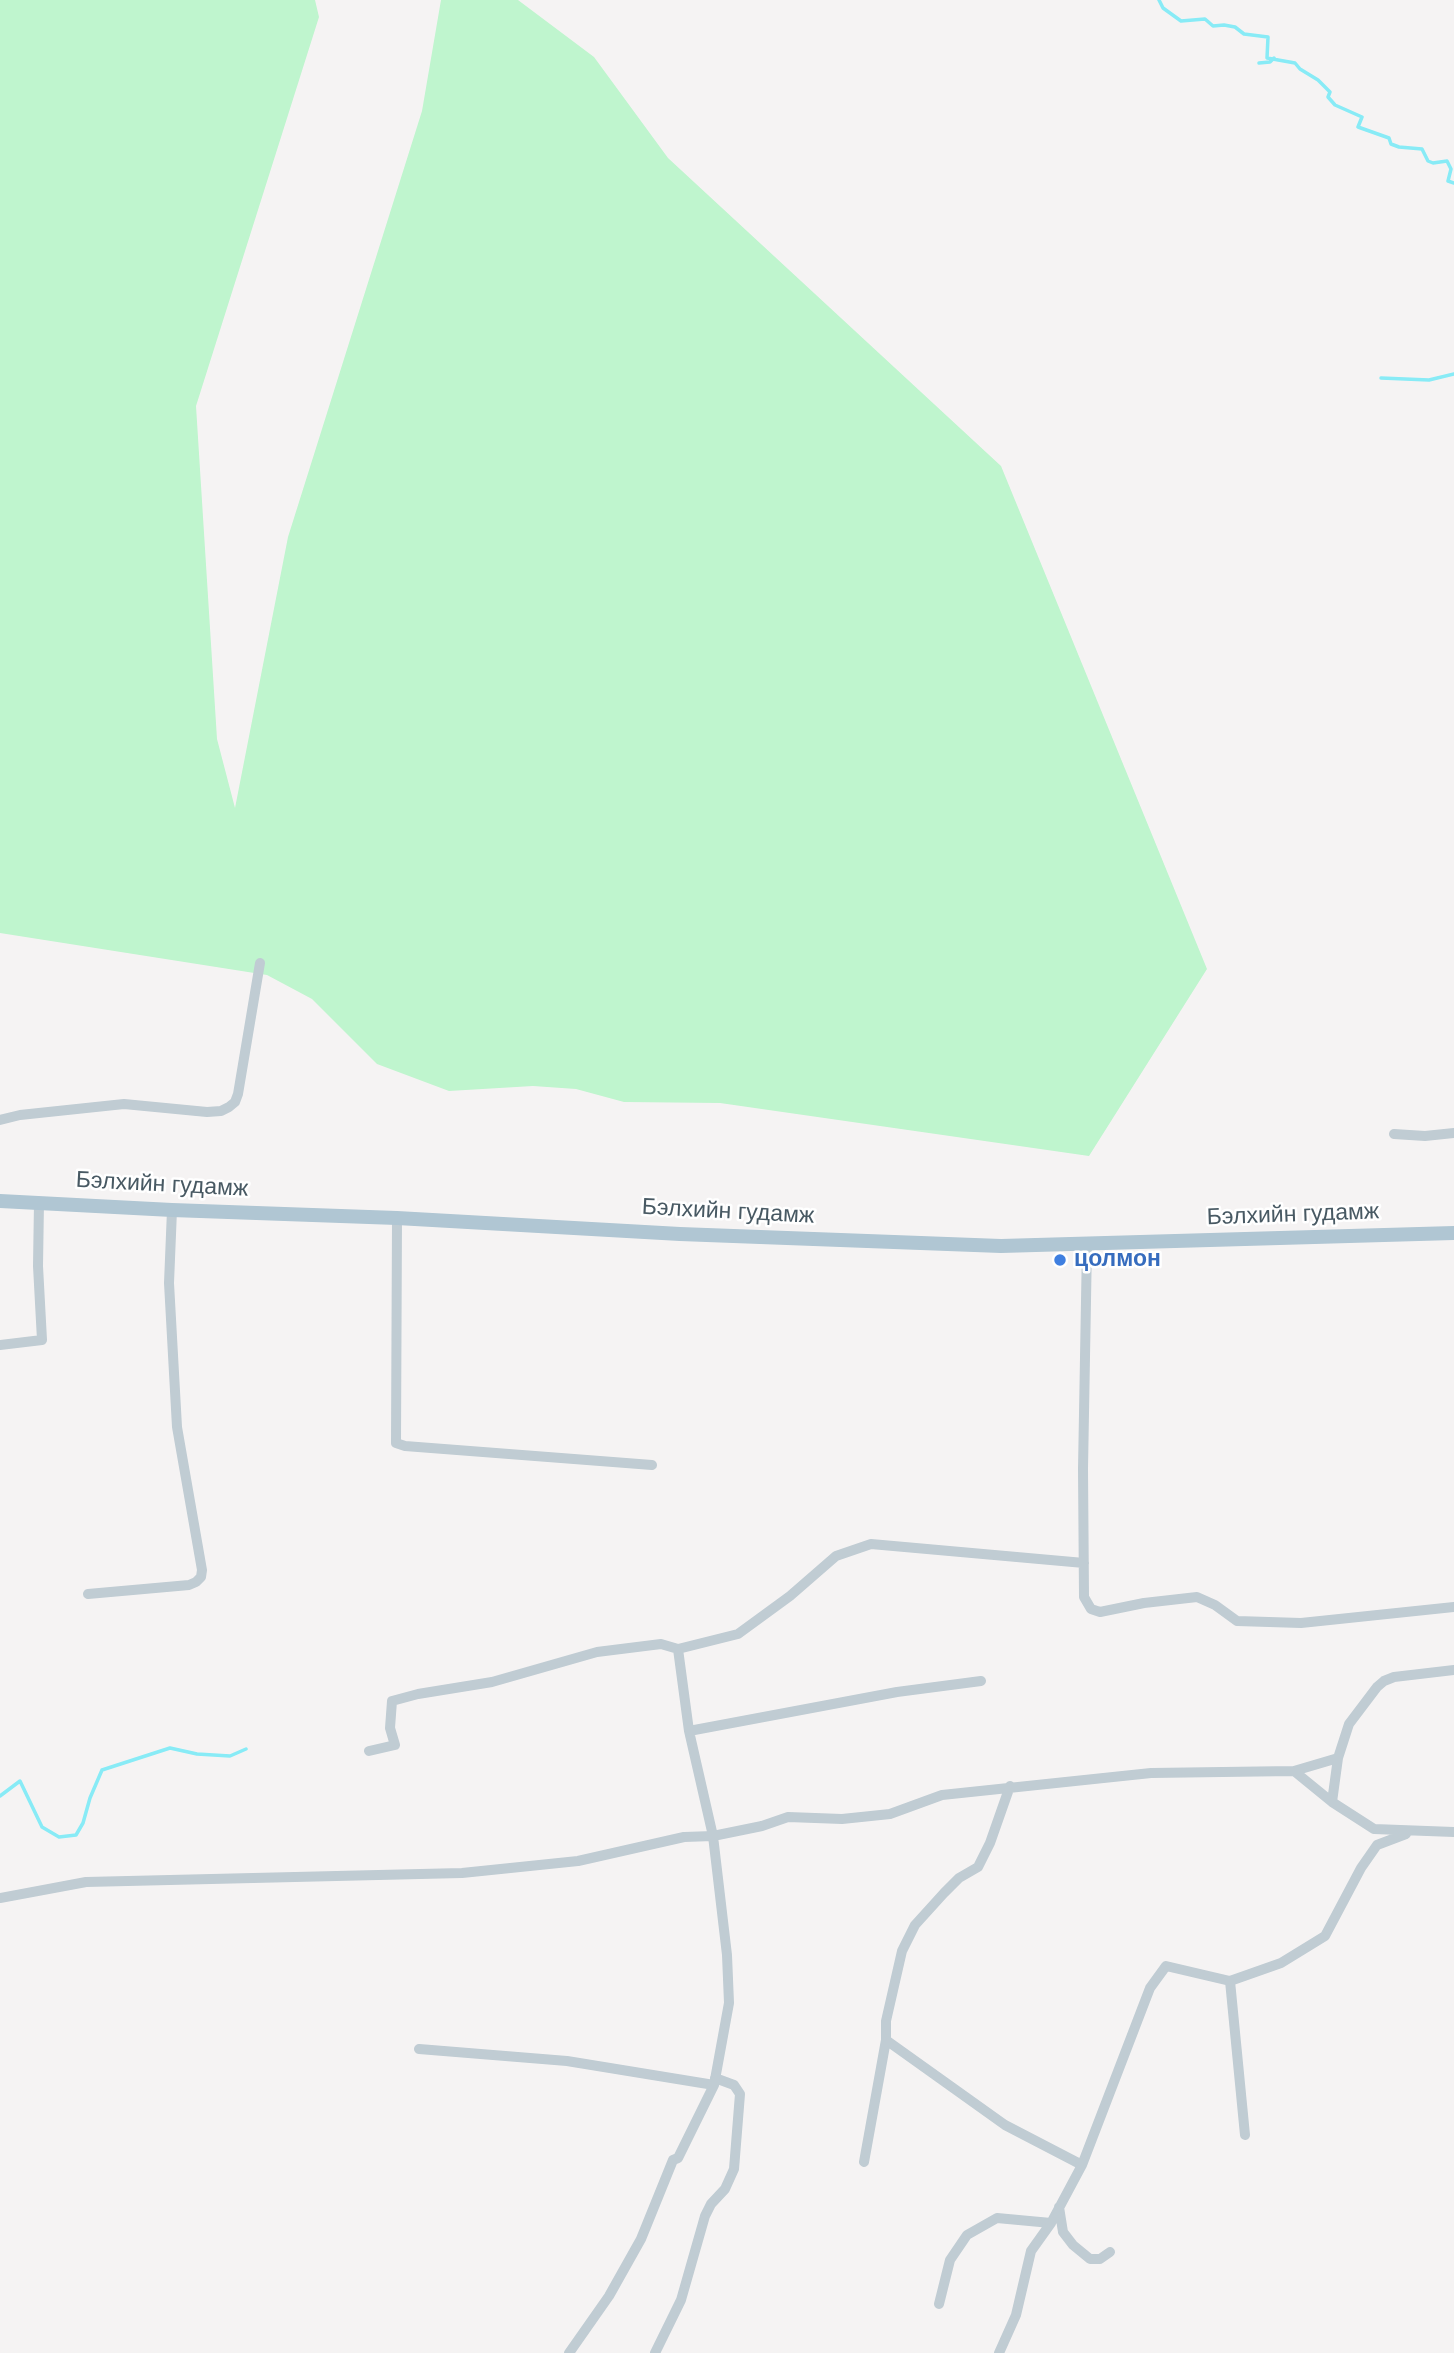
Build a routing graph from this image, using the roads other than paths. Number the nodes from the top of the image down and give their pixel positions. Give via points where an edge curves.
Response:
1 (260, 963) dead end
2 (0, 1120) edge
3 (1454, 1133) edge
4 (1394, 1134) dead end
5 (0, 1201) edge
6 (39, 1202) junction
7 (172, 1210) junction
8 (397, 1218) junction
9 (1454, 1233) edge
10 (1087, 1245) junction
11 (0, 1345) edge
12 (652, 1465) dead end
13 (1084, 1563) junction
14 (88, 1594) dead end
15 (1454, 1608) edge
16 (678, 1649) junction
17 (1454, 1670) edge
18 (981, 1681) dead end
19 (689, 1731) junction
20 (369, 1751) dead end
21 (1338, 1758) junction
22 (1294, 1771) junction
23 (1010, 1786) junction
24 (1332, 1802) junction
25 (1410, 1832) junction
26 (1454, 1832) edge
27 (713, 1836) junction
28 (0, 1898) edge
29 (1230, 1981) junction
30 (886, 2040) junction
31 (419, 2049) dead end
32 (714, 2082) junction
33 (1245, 2134) dead end
34 (864, 2162) dead end
35 (1082, 2165) junction
36 (1059, 2207) junction
37 (1051, 2223) junction
38 (1110, 2252) dead end
39 (939, 2304) dead end
40 (569, 2353) edge
41 (655, 2353) edge
42 (999, 2353) edge

1 - 2 street via 238,1094 229,1107 207,1112 124,1104
3 - 4 street
5 - 6 main road, Бэлхийн гудамж
6 - 7 main road, Бэлхийн гудамж
6 - 11 street via 42,1340
7 - 8 main road, Бэлхийн гудамж
7 - 14 street via 169,1283 177,1427 201,1577 189,1585
8 - 10 main road, Бэлхийн гудамж via 1000,1247
8 - 12 street via 396,1443
9 - 10 main road, Бэлхийн гудамж
10 - 13 street
13 - 15 street via 1084,1597 1091,1609 1100,1612 1197,1597 1237,1621 1301,1623
13 - 16 street via 871,1545 836,1556 738,1634
16 - 19 street
16 - 20 street via 661,1644 597,1652 492,1682 392,1701 390,1728 395,1745
17 - 21 street via 1384,1681 1349,1724
18 - 19 street via 884,1694
19 - 27 street
21 - 22 street
21 - 24 street
22 - 23 street via 1151,1773
22 - 24 street
23 - 27 street via 942,1795 890,1814 788,1818
23 - 30 street via 978,1867 959,1878 915,1925 902,1951
24 - 25 street via 1374,1829
25 - 26 street
25 - 29 street via 1377,1845 1325,1936 1281,1963
27 - 28 street via 684,1837 578,1861 462,1873 86,1882
27 - 32 street via 729,2003
29 - 33 street
29 - 35 street via 1166,1966 1150,1988
30 - 34 street
30 - 35 street via 1005,2125
31 - 32 street via 568,2061
32 - 40 street via 673,2160 641,2239
32 - 41 street via 734,2085 740,2094 734,2169 705,2216 681,2300
35 - 36 street
36 - 37 street
36 - 38 street via 1063,2232 1073,2245 1090,2259
37 - 39 street via 997,2218 967,2235 950,2260
37 - 42 street via 1031,2251 1016,2315

